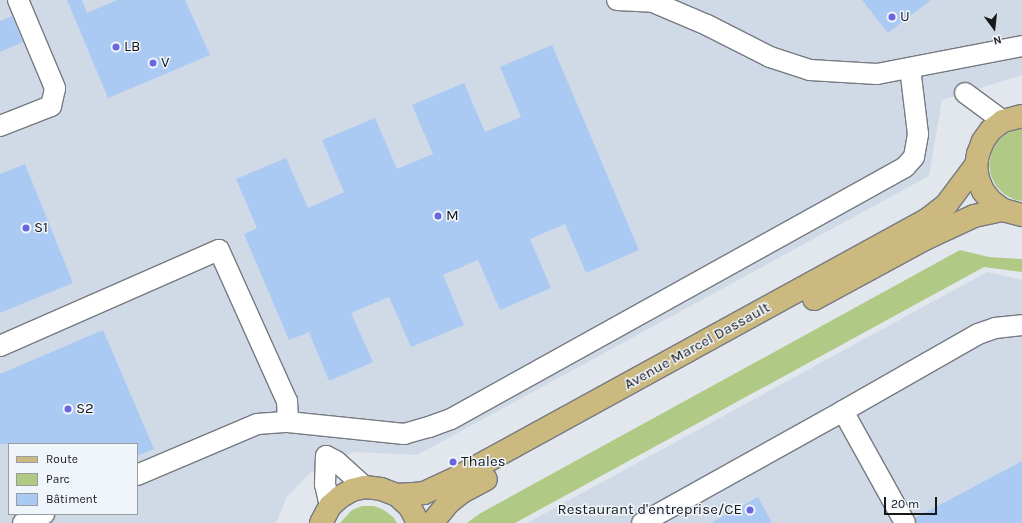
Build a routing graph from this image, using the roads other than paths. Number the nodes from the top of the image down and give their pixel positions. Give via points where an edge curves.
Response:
1 (18, 0) edge
2 (617, 0) edge
3 (1022, 46) edge
4 (910, 68) junction
5 (965, 93) dead end
6 (1012, 119) edge
7 (0, 126) edge
8 (976, 165) junction
9 (1013, 212) edge
10 (1022, 325) edge
11 (0, 346) edge
12 (843, 411) junction
13 (288, 422) junction
14 (138, 475) edge
15 (365, 488) junction
16 (397, 495) junction
17 (326, 514) edge
18 (42, 515) edge
19 (23, 523) edge
20 (418, 523) edge
21 (432, 523) edge
22 (642, 523) edge
23 (905, 523) edge

1 - 7 lane via 55,88 51,106
2 - 4 lane via 653,2 770,56 810,70 877,74
3 - 4 lane
4 - 13 lane via 918,134 914,156 905,167 451,419 404,434
5 - 6 lane
6 - 8 main road via 992,130 983,141
8 - 9 main road via 983,191 992,202
8 - 16 main road, Avenue Marcel Dassault via 946,205 928,219 458,477 424,493
9 - 21 main road, Avenue Marcel Dassault via 974,216 927,238 469,488 448,503
10 - 12 lane via 995,328 978,334
11 - 13 lane via 219,250 287,401
12 - 22 lane
12 - 23 lane
13 - 14 lane via 257,424
15 - 16 main road via 381,489
15 - 17 main road via 346,493
15 - 17 lane via 336,460 326,456
16 - 20 main road via 410,507
18 - 19 lane

